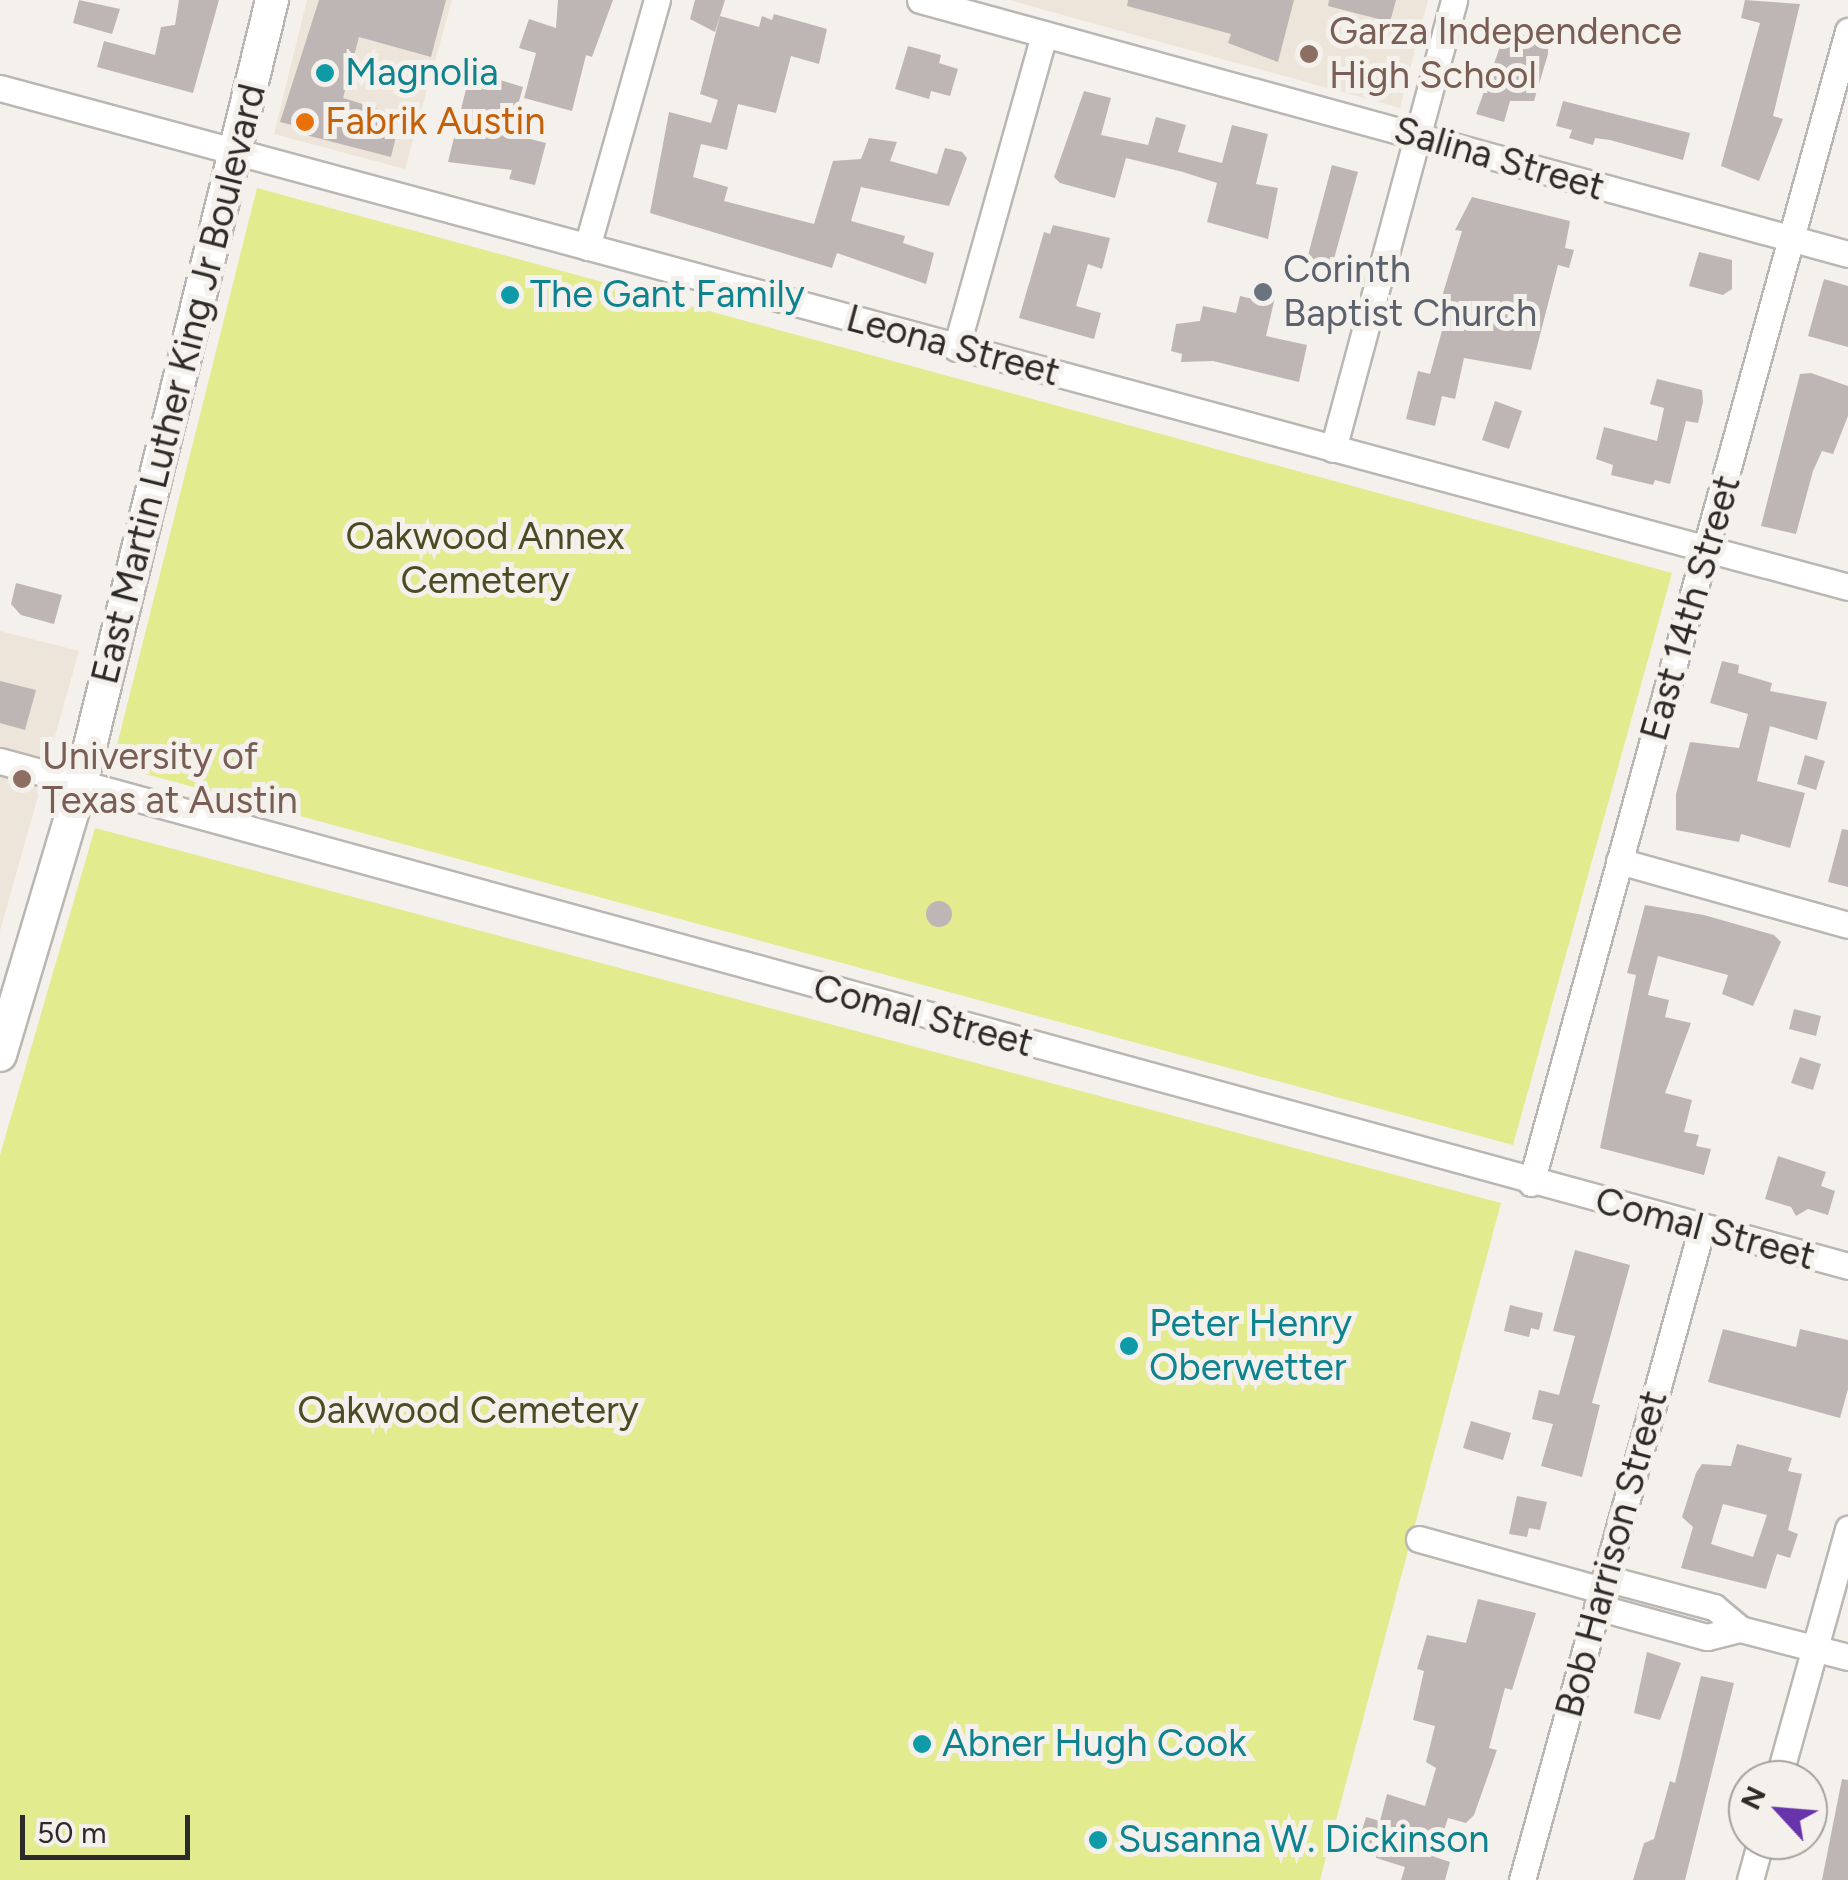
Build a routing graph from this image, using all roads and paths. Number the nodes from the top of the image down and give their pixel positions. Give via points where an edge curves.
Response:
1 (272, 0) edge
2 (657, 0) edge
3 (920, 0) edge
4 (1454, 0) edge
5 (1848, 31) edge
6 (1044, 34) junction
7 (0, 88) edge
8 (1418, 134) junction
9 (236, 153) junction
10 (1792, 240) junction
11 (588, 246) junction
12 (1848, 254) edge
13 (956, 348) junction
14 (1333, 449) junction
15 (1708, 548) junction
16 (1848, 587) edge
17 (0, 761) edge
18 (81, 783) junction
19 (1619, 861) junction
20 (1848, 925) edge
21 (0, 1055) edge
22 (1531, 1184) junction
23 (1702, 1228) junction
24 (1848, 1266) edge
25 (1848, 1529) edge
26 (1419, 1539) dead end
27 (1601, 1592) junction
28 (1816, 1648) junction
29 (1848, 1657) edge
30 (1784, 1760) edge
31 (1522, 1880) edge

1 - 9 main road, East Martin Luther King Jr Boulevard
2 - 11 street
3 - 6 street, Salina Street
4 - 8 street
5 - 10 street, East 14th Street
6 - 8 street, Salina Street
6 - 13 street
7 - 9 street, Leona Street
8 - 10 street, Salina Street
8 - 14 street
9 - 11 street, Leona Street
9 - 18 main road, East Martin Luther King Jr Boulevard
10 - 12 street, Salina Street
10 - 15 street, East 14th Street
11 - 13 street, Leona Street
13 - 14 street, Leona Street
14 - 15 street, Leona Street
15 - 16 street, Leona Street
15 - 19 street, East 14th Street
17 - 18 street, Comal Street
18 - 21 main road, East Martin Luther King Jr Boulevard
18 - 22 street, Comal Street
19 - 20 street
19 - 22 street, East 14th Street
22 - 23 street, Comal Street
23 - 24 street, Comal Street
23 - 27 street, Bob Harrison Street
25 - 28 street
26 - 27 street
27 - 28 street via 1707,1637 1740,1628
27 - 31 street, Bob Harrison Street
28 - 29 street
28 - 30 street

